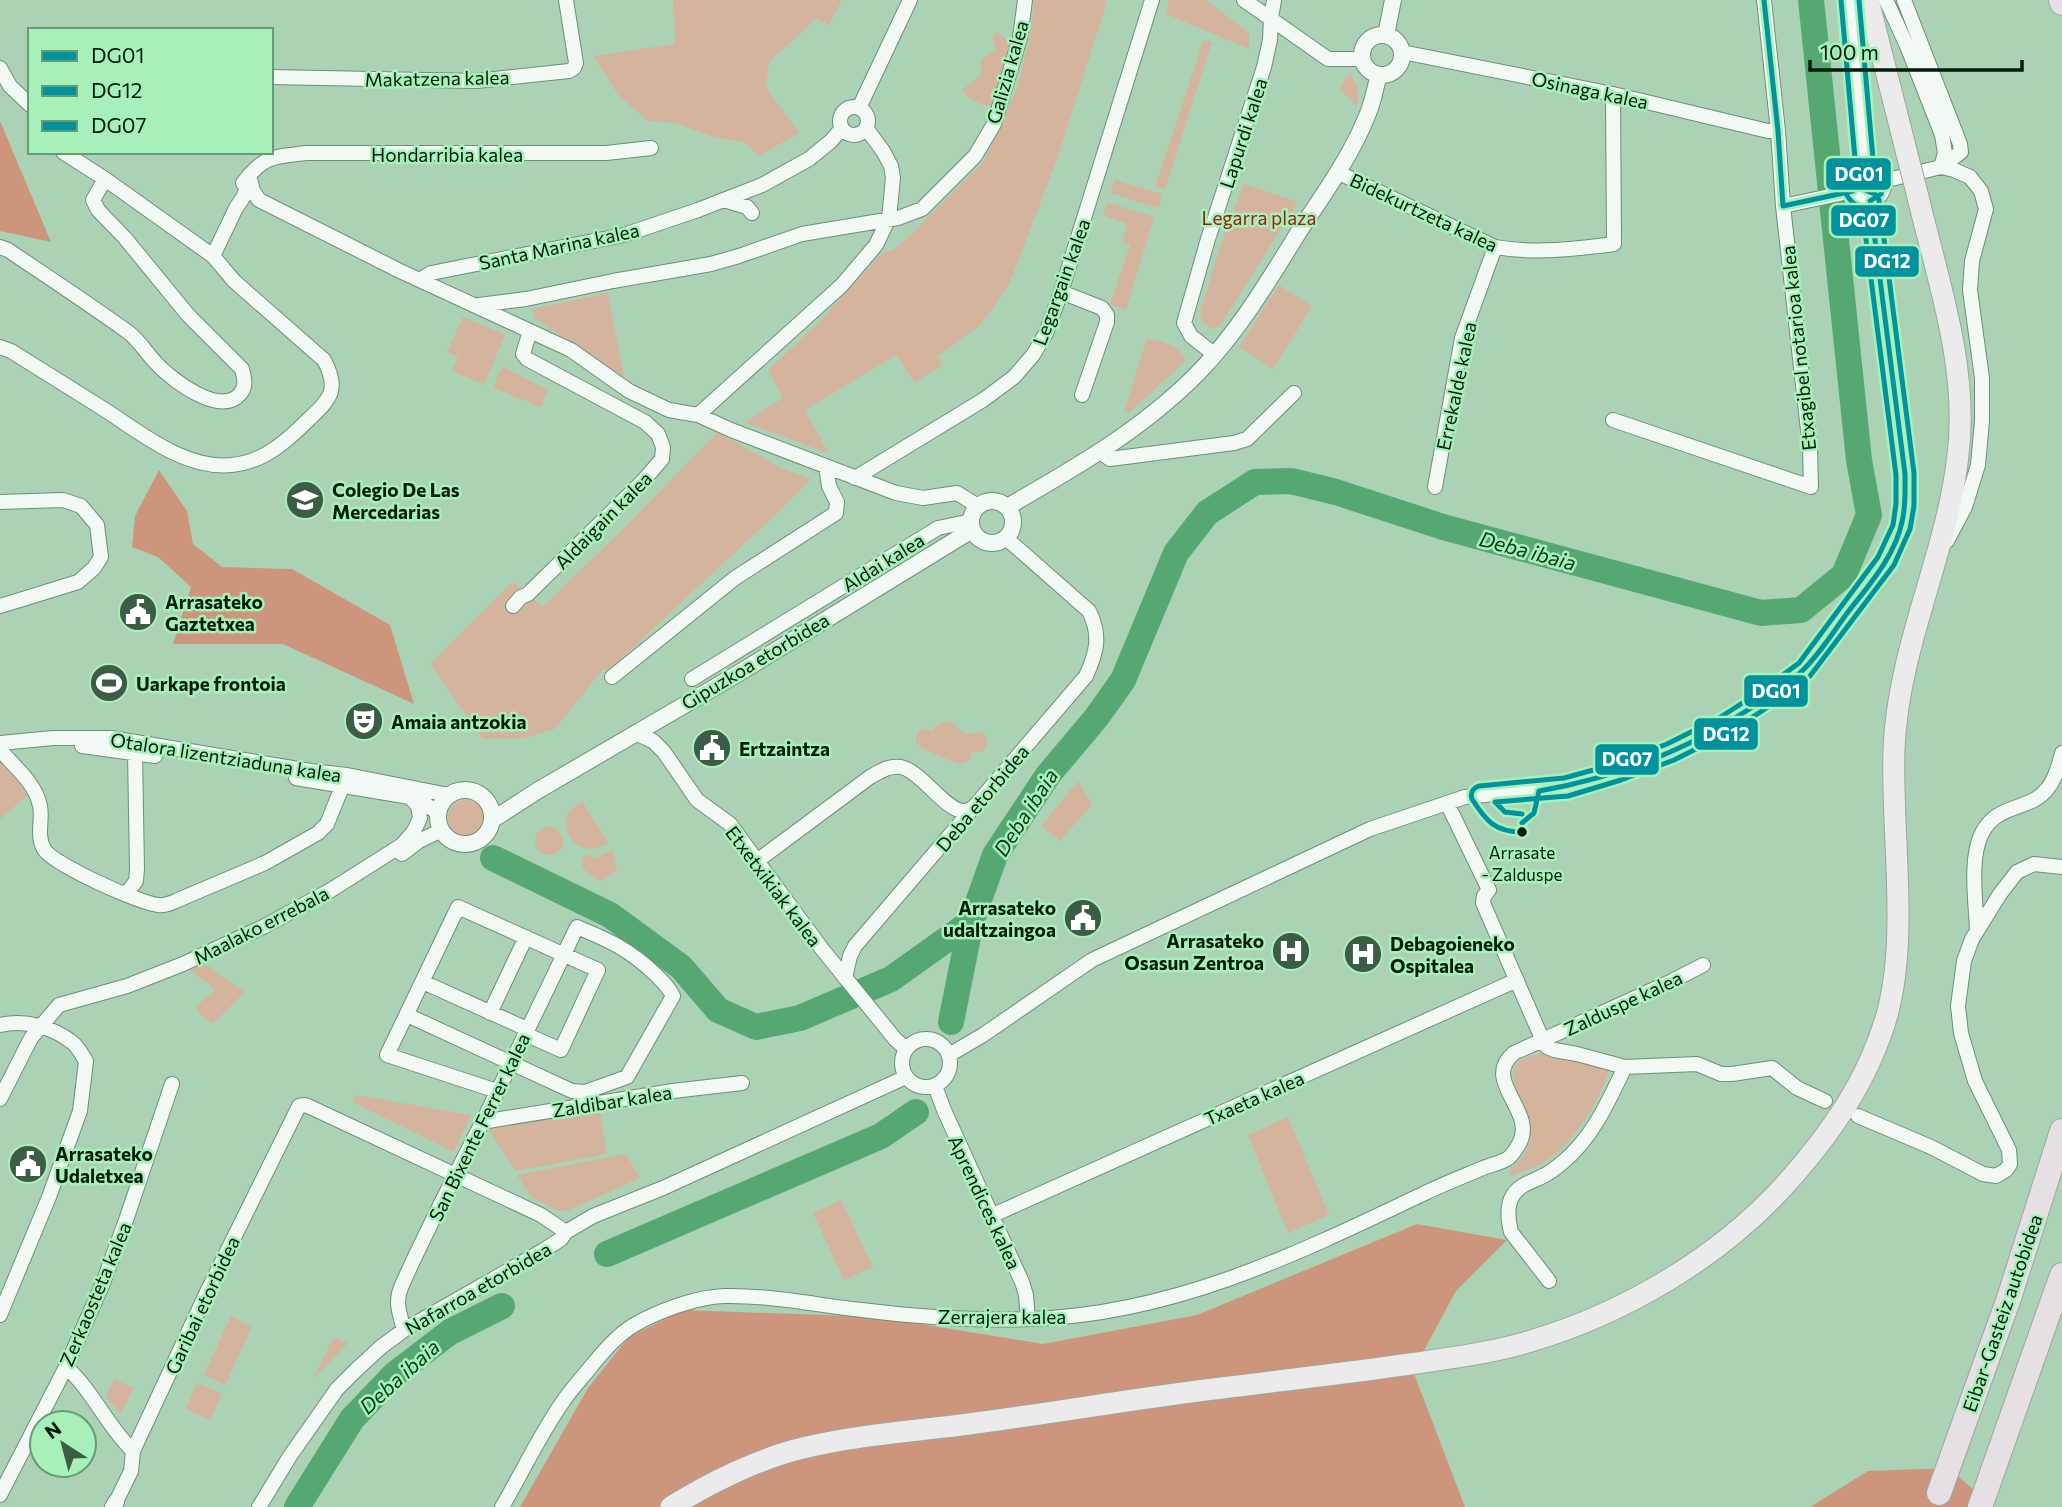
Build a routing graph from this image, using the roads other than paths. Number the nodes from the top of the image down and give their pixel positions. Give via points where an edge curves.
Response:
1 (566, 0) edge
2 (910, 0) edge
3 (1025, 0) edge
4 (1152, 0) edge
5 (1244, 0) edge
6 (1274, 0) edge
7 (1393, 0) edge
8 (1764, 0) edge
9 (1850, 0) edge
10 (1868, 0) edge
11 (1886, 0) edge
12 (1904, 0) edge
13 (1271, 18) junction
14 (1386, 36) junction
15 (1402, 52) junction
16 (1363, 59) junction
17 (0, 68) edge
18 (1379, 75) junction
19 (273, 77) edge
20 (1613, 94) junction
21 (28, 103) edge
22 (859, 108) junction
23 (842, 128) junction
24 (866, 128) junction
25 (1778, 131) junction
26 (651, 148) dead end
27 (66, 154) edge
28 (1941, 167) junction
29 (1862, 170) junction
30 (1337, 172) junction
31 (249, 175) junction
32 (105, 178) junction
33 (1883, 181) junction
34 (762, 185) junction
35 (1848, 191) junction
36 (259, 200) junction
37 (724, 200) junction
38 (1870, 201) junction
39 (1783, 206) junction
40 (236, 208) junction
41 (889, 218) junction
42 (0, 247) edge
43 (1495, 247) junction
44 (213, 256) junction
45 (420, 280) junction
46 (1061, 292) junction
47 (526, 299) junction
48 (476, 305) junction
49 (528, 329) junction
50 (0, 346) edge
51 (1215, 355) junction
52 (607, 376) junction
53 (1294, 393) dead end
54 (593, 394) junction
55 (1082, 394) dead end
56 (698, 415) junction
57 (1613, 421) dead end
58 (1100, 452) junction
59 (825, 467) junction
60 (855, 478) junction
61 (1435, 487) dead end
62 (0, 502) edge
63 (1007, 507) junction
64 (974, 519) junction
65 (1006, 538) junction
66 (1934, 564) junction
67 (0, 606) edge
68 (513, 606) dead end
69 (612, 677) dead end
70 (692, 679) dead end
71 (635, 733) junction
72 (0, 743) edge
73 (0, 750) edge
74 (135, 753) junction
75 (2062, 753) edge
76 (342, 787) junction
77 (537, 791) junction
78 (449, 795) junction
79 (410, 797) junction
80 (485, 799) junction
81 (1447, 803) junction
82 (975, 807) junction
83 (954, 808) junction
84 (438, 813) junction
85 (492, 820) junction
86 (442, 830) junction
87 (955, 831) junction
88 (381, 859) junction
89 (757, 861) junction
90 (2058, 866) edge
91 (126, 894) junction
92 (1977, 932) junction
93 (526, 937) junction
94 (855, 946) junction
95 (822, 949) junction
96 (564, 954) junction
97 (1703, 965) dead end
98 (845, 978) junction
99 (1517, 980) junction
100 (422, 982) junction
101 (490, 1013) junction
102 (407, 1015) junction
103 (0, 1025) edge
104 (42, 1026) junction
105 (526, 1032) junction
106 (1543, 1041) junction
107 (906, 1049) junction
108 (949, 1055) junction
109 (511, 1062) junction
110 (1625, 1067) junction
111 (906, 1077) junction
112 (743, 1083) dead end
113 (172, 1084) dead end
114 (935, 1086) junction
115 (497, 1091) junction
116 (0, 1099) edge
117 (1825, 1101) dead end
118 (1858, 1116) dead end
119 (482, 1122) junction
120 (2062, 1131) edge
121 (455, 1174) junction
122 (991, 1216) junction
123 (566, 1232) junction
124 (2062, 1275) edge
125 (1549, 1281) dead end
126 (0, 1315) edge
127 (1028, 1319) junction
128 (404, 1330) junction
129 (66, 1367) junction
130 (134, 1451) junction
131 (1939, 1493) dead end
132 (0, 1496) edge
133 (115, 1505) edge
134 (259, 1507) edge
135 (502, 1507) edge
136 (671, 1507) edge
137 (1980, 1507) edge

1 - 19 street, Makatzena kalea via 576,63 569,71 476,81
2 - 22 street
3 - 41 street, Galizia kalea via 1020,38 1001,105 975,156 922,209
4 - 46 street, Legargain kalea
5 - 13 street
6 - 13 street
7 - 14 street
8 - 25 street, Etxagibel notarioa kalea
9 - 29 street
10 - 66 main road, bridge via 1955,356 1961,422 1954,485
11 - 28 street via 1942,135 1945,153
12 - 28 street via 1960,144 1958,156
13 - 16 street via 1328,59
13 - 51 street, Lapurdi kalea via 1264,67 1184,323 1191,336
14 - 15 street via 1396,41
14 - 16 street via 1368,41
15 - 18 street via 1396,69
15 - 20 street, Osinaga kalea
16 - 18 street via 1368,69
17 - 21 street
18 - 30 street via 1368,114
20 - 25 street, Osinaga kalea
20 - 43 street, Bidekurtzeta kalea via 1614,244 1575,250
22 - 23 street via 845,110
22 - 24 street via 866,114
23 - 24 street via 856,135
23 - 34 street, Santa Marina kalea via 808,159
24 - 41 street via 891,166
25 - 39 street, Etxagibel notarioa kalea
26 - 31 street, Hondarribia kalea via 606,153 306,153 270,158
27 - 32 street
28 - 33 street
28 - 66 street via 1970,177 1981,191 1986,209 1972,261 1970,290 1982,378 1978,465 1965,507
29 - 33 street via 1875,171
29 - 35 street
30 - 43 street, Bidekurtzeta kalea
30 - 51 street via 1250,310
31 - 36 street
31 - 40 street via 236,196
32 - 42 street via 93,200 97,210 188,315 242,369 244,388 237,397 215,401 193,392 155,363 138,339
32 - 44 street
33 - 38 street via 1881,194
34 - 37 street, Santa Marina kalea
34 - 37 street via 752,213
35 - 38 street
35 - 39 street
36 - 40 street
36 - 45 street
37 - 45 street, Santa Marina kalea via 624,235 431,273
38 - 81 street via 1905,474 1901,528 1886,561 1805,669 1723,726 1671,752 1566,787
39 - 57 street, Etxagibel notarioa kalea via 1811,487
40 - 44 street
41 - 47 street via 802,234 711,264
41 - 56 street via 876,245 842,285
43 - 61 street, Errekalde kalea via 1462,338
44 - 50 street via 234,281 324,360 331,374 327,401 287,441 253,461 215,466 175,453
45 - 48 street
46 - 55 street via 1102,308 1107,315
46 - 60 street, Legargain kalea via 1046,334 1014,377
47 - 48 street
47 - 49 street via 523,308
48 - 49 street
49 - 52 street via 571,350
49 - 54 street, Aldaigain kalea via 523,354 527,359
51 - 58 street via 1165,404
52 - 54 street
52 - 56 street via 669,410
53 - 58 street via 1247,439 1234,443 1110,458
54 - 68 street, Aldaigain kalea via 645,422 658,435 662,459
56 - 59 street
58 - 63 street
59 - 60 street
59 - 69 street via 836,513 735,578
60 - 64 street via 923,498 957,493
62 - 67 street via 64,500 80,506 97,525 101,557 78,582
63 - 64 street via 996,501 983,503
63 - 65 street via 1013,519
64 - 65 street via 976,536 994,543
64 - 70 street, Aldai kalea via 938,528
64 - 71 street, Gipuzkoa etorbidea via 734,676
65 - 82 street, Deba etorbidea via 1089,611 1096,624 1097,642 1086,676
66 - 136 main road via 1896,718 1896,951 1886,1016 1865,1074 1839,1119 1766,1205 1719,1247 1630,1301 1532,1341 1479,1354 800,1448 739,1471
71 - 77 street, Gipuzkoa etorbidea
71 - 89 street, Etxetxikiak kalea via 664,751 697,800 730,824
72 - 78 street, Otalora lizentziaduna kalea via 111,738
73 - 74 street, Otalora lizentziaduna kalea via 89,746
73 - 91 street via 33,788 41,807 44,849 56,861
74 - 76 street, Otalora lizentziaduna kalea
74 - 91 street via 137,869
75 - 92 street via 2048,789 2031,802 1992,818 1981,835 1975,862
76 - 79 street, Otalora lizentziaduna kalea
76 - 91 street via 327,824 318,833 265,863 167,905 146,903
77 - 80 street, Gipuzkoa etorbidea
77 - 85 street, Gipuzkoa etorbidea
78 - 80 street via 471,791
78 - 84 street
79 - 84 street, Otalora lizentziaduna kalea
79 - 88 street, Maalako errebala via 420,818 414,831
80 - 85 street
81 - 99 street, Zalduspe kalea via 1489,890 1483,903
81 - 108 street via 1370,829 1092,960
82 - 83 street
82 - 87 street, Deba etorbidea
83 - 87 street
83 - 89 street via 911,771 886,768
84 - 86 street
85 - 86 street via 482,838 467,844 453,841
86 - 88 street via 401,855
87 - 94 street, Deba etorbidea
88 - 104 street, Maalako errebala via 265,926 183,964 59,1005
89 - 95 street, Etxetxikiak kalea
90 - 92 street via 2034,864 2017,872
92 - 118 street via 1964,961 1958,1018 1975,1081 2009,1149 2007,1169 1996,1176 1983,1174
93 - 96 street
93 - 100 street via 458,907
93 - 101 street
94 - 95 street via 843,952
94 - 98 street
95 - 98 street, Etxetxikiak kalea
96 - 105 street, San Bixente Ferrer kalea
96 - 105 street via 598,970 561,1050
96 - 109 street, San Bixente Ferrer kalea via 577,927 631,953 671,990 671,1002 627,1077 619,1081 585,1092 572,1091
97 - 106 street, Zalduspe kalea
98 - 107 street, Etxetxikiak kalea
99 - 106 street, Zalduspe kalea
99 - 122 street, Txaeta kalea
100 - 101 street
100 - 102 street
101 - 105 street
102 - 109 street
102 - 115 street via 387,1055
103 - 104 street
104 - 116 street via 31,1038
104 - 126 street via 75,1044 86,1061 84,1086 58,1172
105 - 109 street, San Bixente Ferrer kalea
106 - 110 street, Zalduspe kalea via 1554,1050
106 - 127 street, Zerrajera kalea via 1514,1054 1503,1066 1504,1081 1524,1126 1517,1149 1506,1159 1245,1275 1125,1308
107 - 108 street via 918,1040 933,1040
107 - 111 street via 901,1063
108 - 114 street via 946,1076
109 - 115 street, San Bixente Ferrer kalea
110 - 117 street, Zalduspe kalea via 1697,1064 1732,1074 1772,1068 1797,1088
110 - 125 street via 1589,1135 1547,1174 1523,1185 1509,1205 1511,1232
111 - 114 street via 916,1085
111 - 123 street, Nafarroa etorbidea
112 - 119 street, Zaldibar kalea
113 - 129 street, Zerkaosteta kalea via 116,1251
114 - 122 street, Aprendices kalea
115 - 119 street, San Bixente Ferrer kalea
119 - 121 street, San Bixente Ferrer kalea
120 - 131 highway, Eibar-Gasteiz autobidea via 2009,1298
121 - 123 street
121 - 128 street, San Bixente Ferrer kalea via 398,1294
121 - 130 street, Garibai etorbidea via 317,1110 299,1106
122 - 127 street, Aprendices kalea via 1022,1282
123 - 128 street, Nafarroa etorbidea via 544,1250
124 - 137 highway
127 - 135 street, Zerrajera kalea via 943,1317 722,1296 681,1304 633,1325 604,1351 562,1403
128 - 134 street, Nafarroa etorbidea via 337,1389
129 - 130 street
129 - 132 street, Zerkaosteta kalea
130 - 133 street, Garibai etorbidea via 131,1471

